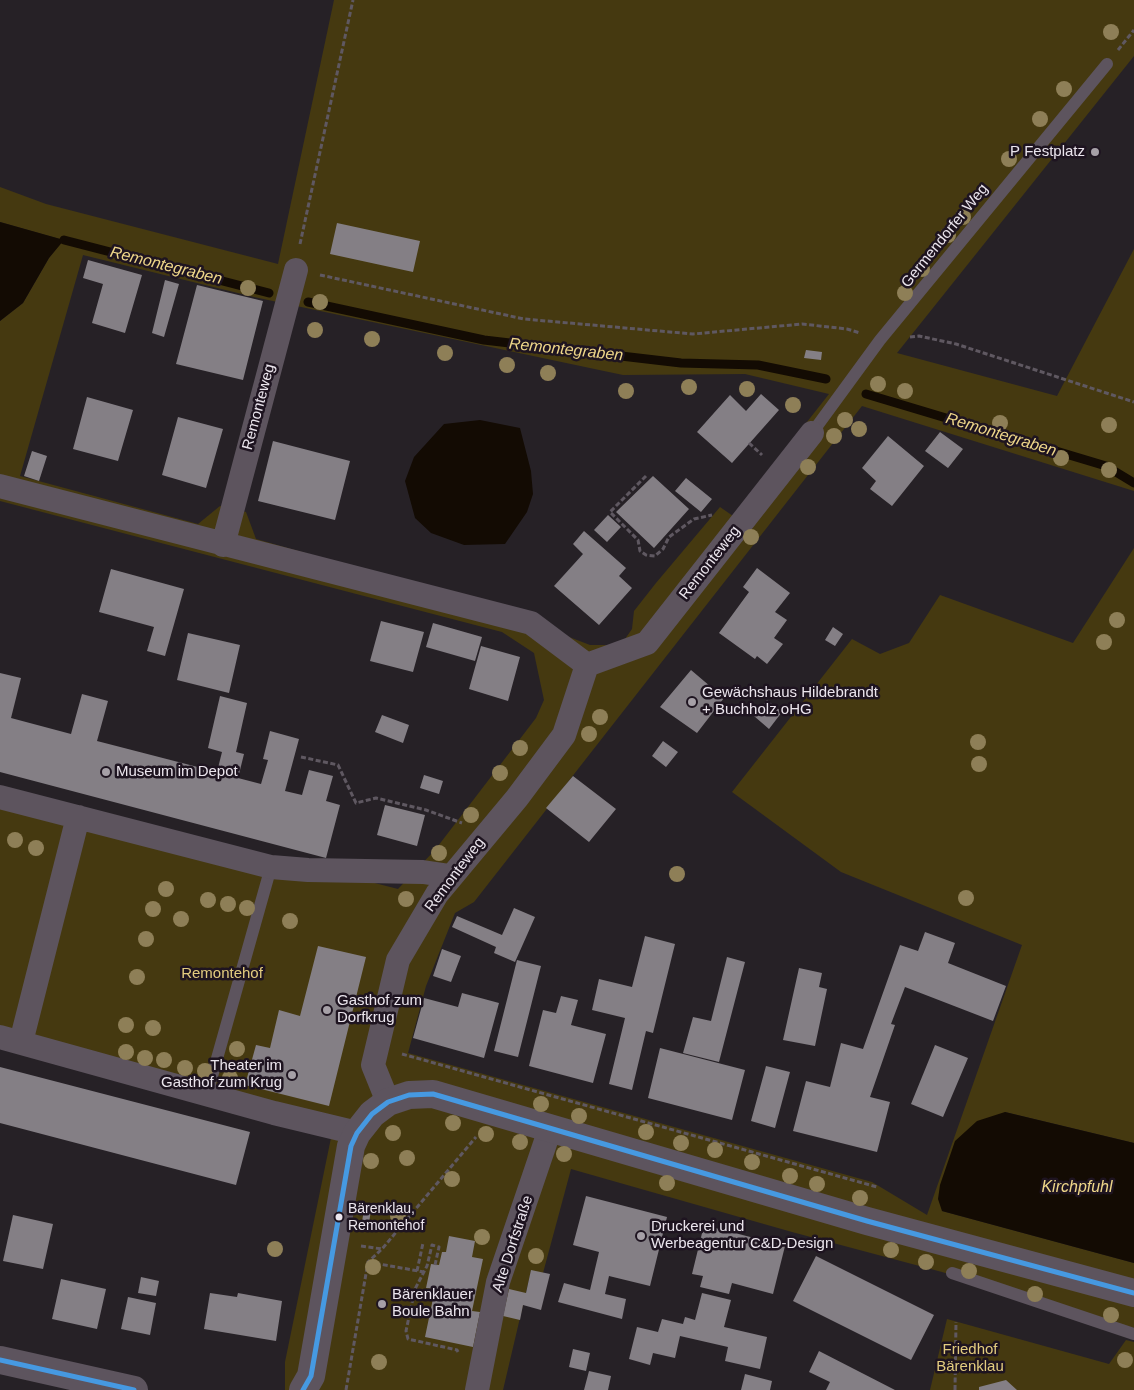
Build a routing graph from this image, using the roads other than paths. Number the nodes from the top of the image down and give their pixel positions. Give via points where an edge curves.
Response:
1 (1107, 64) dead end
2 (296, 270) road end
3 (812, 433) joint
4 (0, 486) edge
5 (223, 545) junction
6 (587, 665) junction
7 (0, 796) edge
8 (78, 817) junction
9 (270, 866) junction
10 (450, 876) junction
11 (10, 1040) edge
12 (207, 1094) junction
13 (388, 1102) junction
14 (550, 1129) junction
15 (357, 1133) junction
16 (952, 1273) dead end
17 (1134, 1292) edge
18 (1134, 1334) edge
19 (0, 1360) edge
20 (134, 1390) edge
21 (303, 1390) edge
22 (477, 1390) edge

1 - 3 lane, Germendorfer Weg via 880,340
2 - 5 street, Remonteweg
3 - 6 street, Remonteweg via 647,643
4 - 5 street
5 - 6 street via 530,623
6 - 10 street, Remonteweg via 564,735 517,798
7 - 8 street
8 - 9 street
8 - 11 street
9 - 10 street
9 - 12 lane
10 - 13 street, Remonteweg via 398,960 373,1065
11 - 12 street
12 - 15 street
13 - 14 street via 409,1095 433,1094
13 - 15 street via 372,1114
14 - 17 street via 877,1224
14 - 22 street, Alte Dorfstraße via 498,1282
15 - 21 street via 351,1146 339,1208 311,1376
16 - 18 lane
19 - 20 street

